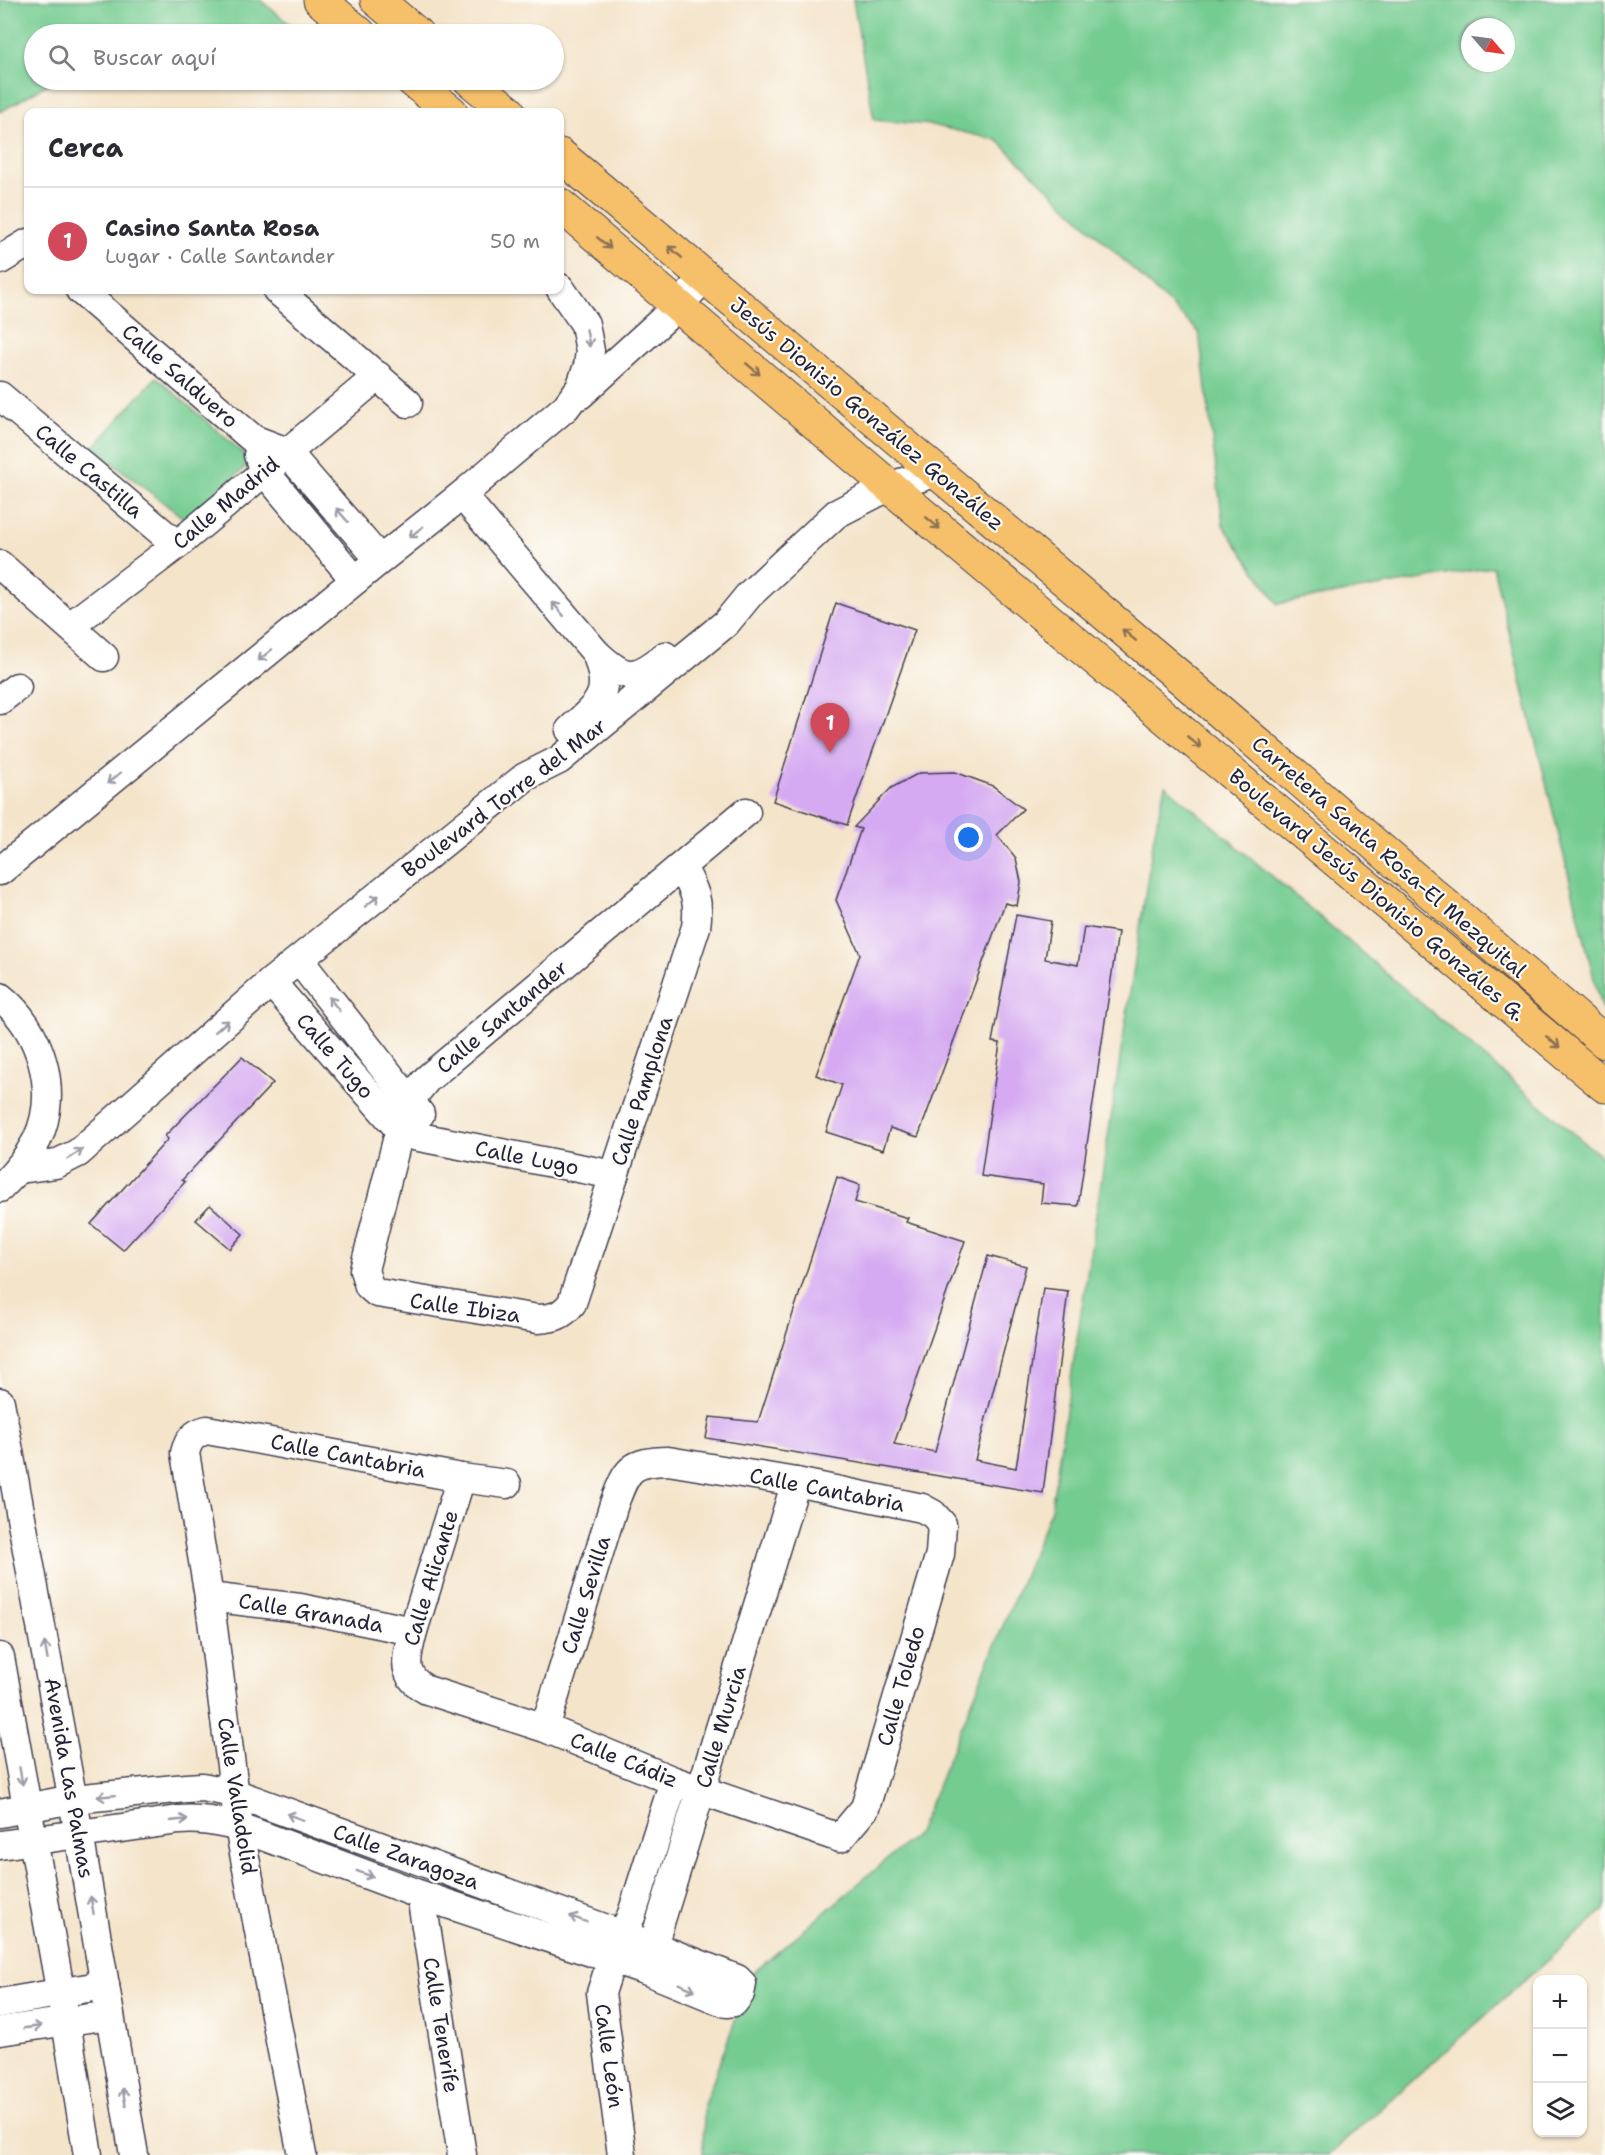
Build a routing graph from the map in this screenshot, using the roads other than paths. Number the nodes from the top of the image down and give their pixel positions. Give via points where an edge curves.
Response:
1 (320, 0) edge
2 (377, 0) edge
3 (348, 24) edge
4 (405, 24) edge
5 (482, 90) edge
6 (420, 92) edge
7 (445, 108) edge
8 (504, 108) edge
9 (564, 158) edge
10 (564, 208) edge
11 (24, 246) edge
12 (0, 260) edge
13 (705, 277) junction
14 (85, 294) edge
15 (282, 294) edge
16 (564, 294) edge
17 (678, 306) junction
18 (378, 376) junction
19 (0, 396) edge
20 (408, 403) dead end
21 (566, 407) junction
22 (253, 439) junction
23 (287, 452) junction
24 (264, 471) junction
25 (933, 471) junction
26 (890, 486) junction
27 (462, 495) junction
28 (177, 545) junction
29 (380, 560) junction
30 (0, 566) edge
31 (355, 580) junction
32 (749, 595) junction
33 (70, 626) junction
34 (596, 653) junction
35 (105, 657) dead end
36 (1174, 672) joint
37 (1149, 704) joint
38 (525, 777) junction
39 (747, 812) dead end
40 (682, 867) junction
41 (0, 871) edge
42 (299, 960) junction
43 (271, 982) junction
44 (0, 997) edge
45 (360, 1037) junction
46 (1605, 1042) edge
47 (336, 1057) junction
48 (1605, 1086) edge
49 (410, 1100) junction
50 (399, 1130) junction
51 (440, 1141) junction
52 (614, 1175) junction
53 (10, 1179) edge
54 (369, 1286) joint
55 (563, 1314) joint
56 (0, 1402) edge
57 (191, 1437) joint
58 (635, 1466) joint
59 (461, 1478) junction
60 (796, 1482) junction
61 (507, 1484) dead end
62 (942, 1524) joint
63 (209, 1597) junction
64 (413, 1631) junction
65 (0, 1657) edge
66 (411, 1679) joint
67 (545, 1728) junction
68 (674, 1781) junction
69 (702, 1790) junction
70 (234, 1793) junction
71 (73, 1799) junction
72 (13, 1810) edge
73 (239, 1827) junction
74 (80, 1834) junction
75 (840, 1838) joint
76 (32, 1840) junction
77 (0, 1845) edge
78 (421, 1895) junction
79 (617, 1947) junction
80 (649, 1958) junction
81 (105, 1985) junction
82 (725, 1989) dead end
83 (61, 1993) junction
84 (0, 2003) edge
85 (110, 2015) junction
86 (66, 2022) junction
87 (0, 2031) edge
88 (88, 2155) edge
89 (134, 2155) edge
90 (302, 2155) edge
91 (462, 2155) edge
92 (622, 2155) edge

1 - 3 main road
2 - 4 main road
5 - 8 main road
6 - 7 main road
13 -> 9 main road, Jesús Dionisio González González
10 -> 17 main road, Jesús Dionisio González González
11 - 12 street
13 - 17 street
13 - 25 main road, Jesús Dionisio González González
14 - 22 street, Calle Salduero
15 - 18 street
16 -> 21 street via 585,324 590,351 580,388
17 - 21 street
17 -> 26 main road, Jesús Dionisio González González
18 - 20 street
18 - 23 street, Calle Madrid
19 - 28 street, Calle Castilla
21 - 27 street
22 - 23 street, Calle Salduero
22 - 24 street, Calle Salduero
23 - 24 street, Calle Madrid
29 -> 23 street, Calle Salduero
24 - 28 street, Calle Madrid
24 - 31 street, Calle Salduero
25 - 26 street, Boulevard Torre del Mar
36 -> 25 main road, Jesús Dionisio González González
26 - 32 street, Boulevard Torre del Mar via 836,514
26 -> 37 main road, Jesús Dionisio González González
27 -> 29 street
34 -> 27 street
28 - 33 street, Calle Madrid
29 - 31 street
30 - 33 street
31 -> 41 street
32 - 34 street via 717,613 639,674 611,668
32 - 38 street, Boulevard Torre del Mar via 726,623 559,760
33 - 35 street
34 - 38 street via 604,682 598,701
36 - 46 main road, Carretera Santa Rosa-El Mezquital
37 -> 48 main road, Boulevard Jesús Dionisio Gonzáles G.
42 -> 38 street, Boulevard Torre del Mar
39 - 40 street, Calle Santander
40 - 49 street, Calle Santander via 427,1079
40 - 52 street, Calle Pamplona via 697,894 696,927
42 - 43 street, Boulevard Torre del Mar
45 -> 42 street, Calle Tugo
43 - 47 street, Calle Tugo
53 -> 43 street, Boulevard Torre del Mar via 78,1153
44 - 53 street via 13,1007 33,1036 45,1069 46,1105 38,1139
45 - 47 street
45 - 49 street, Calle Tugo
47 - 50 street, Calle Tugo
49 - 50 street, Calle Santander
49 - 51 street
50 - 51 street, Calle Lugo
50 - 54 street, Calle Santander via 364,1270
51 - 52 street, Calle Lugo
52 - 55 street, Calle Pamplona via 578,1290
54 - 55 street, Calle Ibiza via 390,1297 538,1319
71 -> 56 street, Avenida Las Palmas
57 - 59 street, Calle Cantabria via 207,1430
57 - 63 street, Calle Valladolid via 185,1453
58 - 60 street, Calle Cantabria via 668,1461
58 - 67 street, Calle Sevilla via 622,1482 614,1504
59 - 61 street, Calle Cantabria
59 - 64 street, Calle Alicante
60 - 62 street, Calle Cantabria via 922,1508
60 - 69 street, Calle Murcia
62 - 75 street, Calle Toledo via 940,1554 866,1808
63 - 64 street, Calle Granada via 300,1608
63 - 70 street, Calle Valladolid
64 - 66 street, Calle Alicante via 407,1665
65 -> 72 street
66 - 67 street, Calle Cádiz via 426,1690
67 - 68 street, Calle Cádiz
68 - 69 street, Calle Cádiz
68 - 79 street, Calle Murcia via 632,1914
69 - 75 street, Calle Cádiz
69 - 80 street, Calle Murcia
70 -> 71 street, Calle Zaragoza via 202,1787
70 - 73 street, Calle Valladolid
79 -> 70 street, Calle Zaragoza
71 - 72 street, Calle Zaragoza
71 - 74 street, Avenida Las Palmas
72 - 76 street
74 -> 73 street, Calle Zaragoza via 193,1819
73 -> 78 street, Calle Zaragoza
73 - 90 street, Calle Valladolid
74 - 76 street, Calle Zaragoza
81 -> 74 street, Avenida Las Palmas
76 - 77 street, Calle Zaragoza
76 - 83 street
78 - 79 street, Calle Zaragoza
78 - 91 street, Calle Tenerife
79 - 80 street, Calle Zaragoza
79 - 92 street, Calle León via 601,1994
80 - 82 street, Calle Zaragoza
81 - 83 street
81 - 85 street, Avenida Las Palmas
83 - 84 street
83 - 86 street
85 - 86 street
89 -> 85 street, Avenida Las Palmas
87 -> 86 street
86 - 88 street

